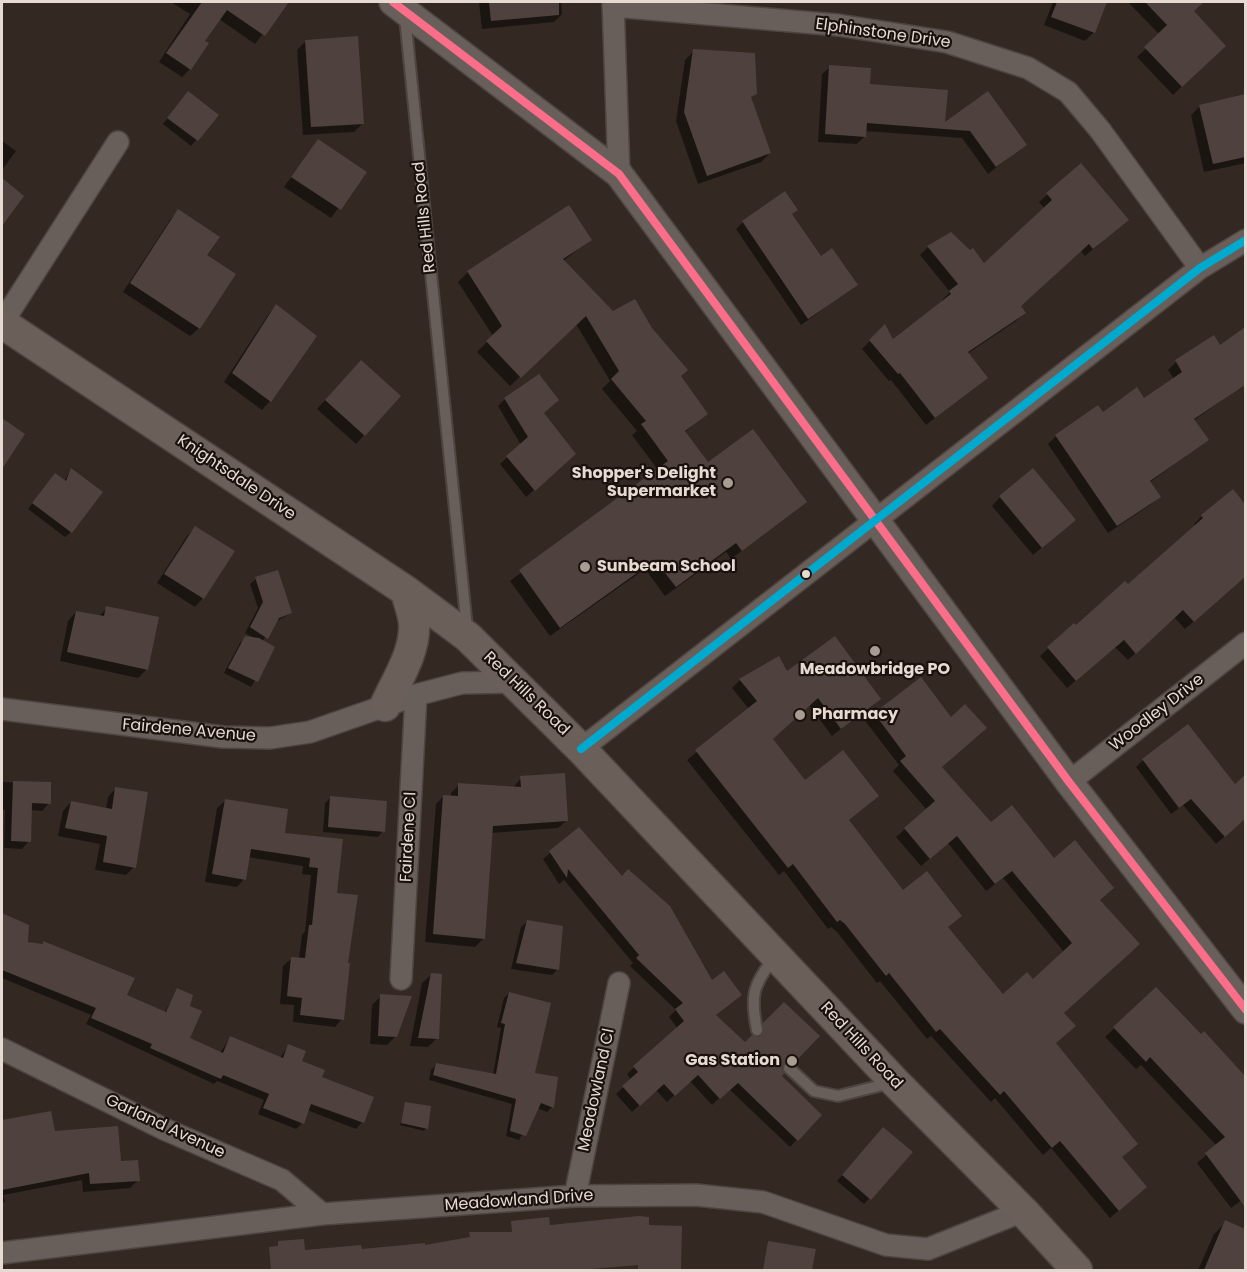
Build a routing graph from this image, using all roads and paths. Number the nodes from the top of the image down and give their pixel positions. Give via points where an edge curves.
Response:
1 (613, 4) edge
2 (398, 6) edge
3 (118, 142) dead end
4 (619, 174) junction
5 (1245, 240) edge
6 (1200, 268) junction
7 (2, 323) edge
8 (873, 520) junction
9 (406, 591) junction
10 (468, 638) junction
11 (1245, 643) edge
12 (513, 682) junction
13 (416, 695) junction
14 (385, 706) junction
15 (2, 709) edge
16 (581, 749) junction
17 (1069, 783) junction
18 (776, 955) junction
19 (401, 980) dead end
20 (619, 983) dead end
21 (1245, 1010) edge
22 (757, 1030) dead end
23 (2, 1049) edge
24 (789, 1068) dead end
25 (895, 1082) junction
26 (575, 1196) junction
27 (1023, 1211) junction
28 (322, 1214) junction
29 (2, 1253) edge
30 (1077, 1270) edge

1 - 4 street
1 - 6 street, Elphinstone Drive via 838,25 948,42 1028,68 1068,92 1100,129
2 - 4 street
2 - 10 lane, Red Hills Road
3 - 7 street
4 - 8 street
5 - 6 street
6 - 8 street
7 - 9 main road, Knightsdale Drive
8 - 16 street
8 - 17 street
9 - 10 main road, Knightsdale Drive
9 - 14 main road via 414,623 412,643
10 - 12 main road, Red Hills Road
11 - 17 street, Woodley Drive
12 - 13 street, Fairdene Avenue via 462,683
12 - 16 main road, Red Hills Road
13 - 14 street, Fairdene Avenue
13 - 19 street, Fairdene Cl
14 - 15 street, Fairdene Avenue via 310,732 270,738 223,737
16 - 18 main road, Red Hills Road
17 - 21 street
18 - 22 lane via 757,978 752,1005
18 - 25 main road, Red Hills Road
20 - 26 street, Meadowland Cl
23 - 28 street, Garland Avenue via 164,1129 282,1180
24 - 25 lane via 814,1091 838,1096
25 - 27 main road, Red Hills Road
26 - 27 street, Meadowland Drive via 696,1195 764,1202 886,1245 928,1249
26 - 28 street, Meadowland Drive
27 - 30 main road, Red Hills Road
28 - 29 street, Meadowland Drive

